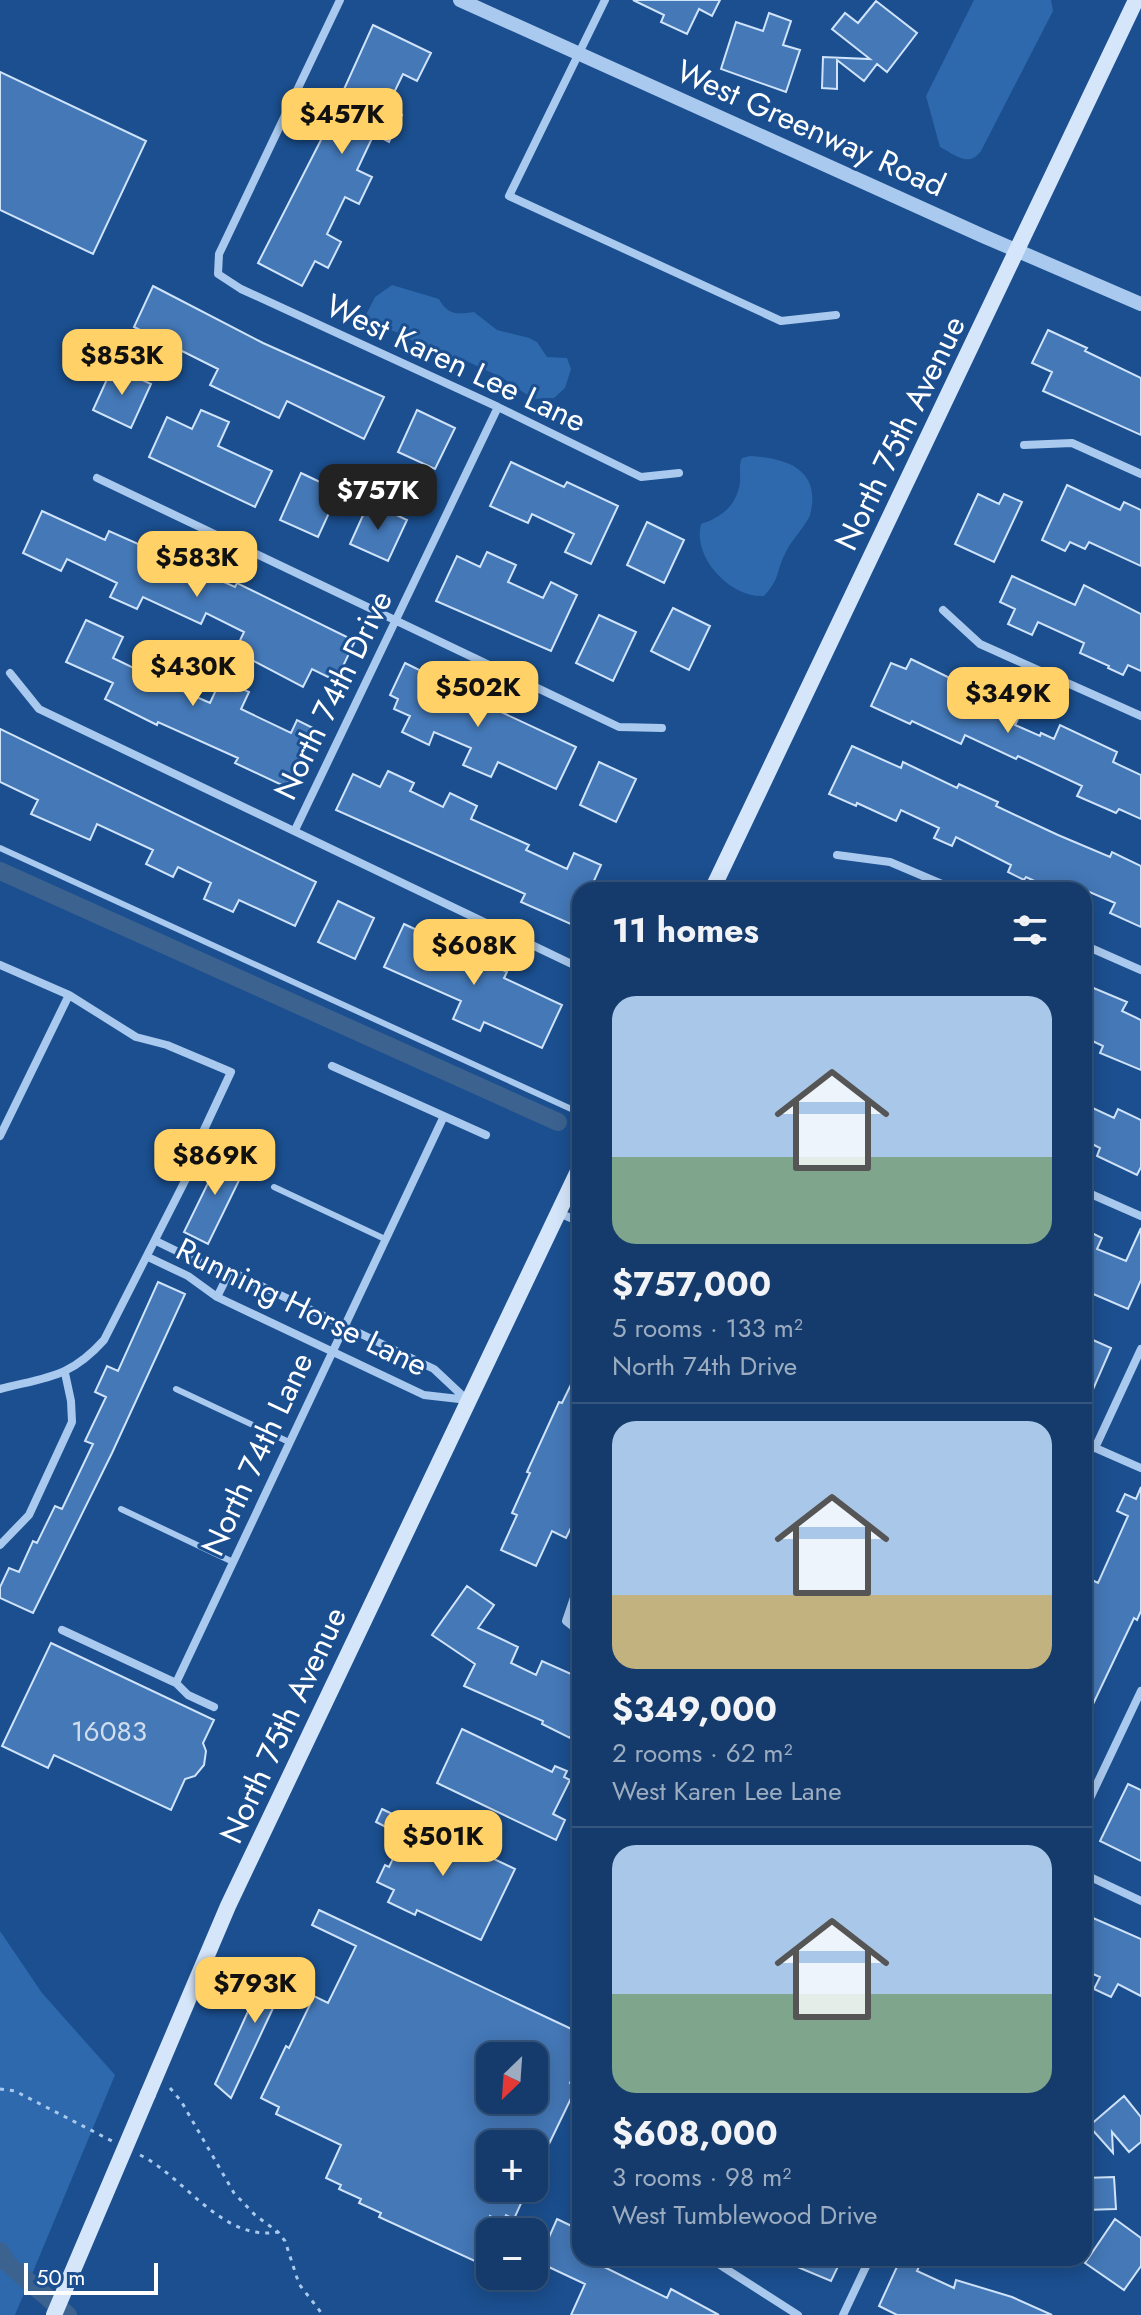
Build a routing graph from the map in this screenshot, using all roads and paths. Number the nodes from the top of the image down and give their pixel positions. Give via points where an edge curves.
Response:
1 (340, 0) edge
2 (460, 0) edge
3 (605, 0) edge
4 (1136, 0) edge
5 (579, 54) junction
6 (1018, 250) junction
7 (1141, 304) edge
8 (836, 315) dead end
9 (498, 407) junction
10 (1024, 445) dead end
11 (679, 473) dead end
12 (1141, 474) edge
13 (97, 478) dead end
14 (943, 610) dead end
15 (395, 622) junction
16 (10, 673) dead end
17 (1141, 716) edge
18 (662, 728) dead end
19 (295, 830) junction
20 (0, 848) edge
21 (837, 855) dead end
22 (716, 882) edge
23 (937, 882) edge
24 (1092, 949) edge
25 (572, 964) edge
26 (0, 965) edge
27 (1141, 970) edge
28 (69, 995) junction
29 (332, 1066) dead end
30 (572, 1109) edge
31 (444, 1116) junction
32 (486, 1135) dead end
33 (0, 1136) edge
34 (572, 1184) edge
35 (274, 1187) dead end
36 (1092, 1195) edge
37 (558, 1213) junction
38 (1141, 1216) edge
39 (572, 1219) edge
40 (385, 1239) junction
41 (156, 1241) junction
42 (148, 1257) junction
43 (230, 1271) junction
44 (217, 1297) junction
45 (344, 1326) junction
46 (1141, 1349) edge
47 (332, 1351) junction
48 (65, 1373) junction
49 (0, 1389) edge
50 (176, 1389) dead end
51 (468, 1400) junction
52 (289, 1442) junction
53 (1092, 1447) edge
54 (1095, 1448) junction
55 (1141, 1468) edge
56 (121, 1509) dead end
57 (0, 1545) edge
58 (233, 1562) junction
59 (572, 1603) edge
60 (572, 1626) edge
61 (62, 1630) dead end
62 (176, 1683) junction
63 (1141, 1691) edge
64 (214, 1707) dead end
65 (1092, 1794) edge
66 (1092, 1878) edge
67 (1141, 1901) edge
68 (157, 2073) junction
69 (0, 2089) edge
70 (119, 2145) dead end
71 (132, 2151) dead end
72 (278, 2232) junction
73 (721, 2266) edge
74 (866, 2266) edge
75 (54, 2315) edge
76 (323, 2315) edge
77 (798, 2315) edge
78 (843, 2315) edge

1 - 9 street, West Karen Lee Lane via 219,254 218,274
2 - 5 street, West Greenway Road
3 - 5 street
4 - 6 main road, North 75th Avenue
5 - 6 street, West Greenway Road
5 - 8 street via 509,196 781,321
6 - 7 street, West Greenway Road
6 - 22 main road, North 75th Avenue
9 - 11 street, West Karen Lee Lane via 641,477
9 - 15 street, North 74th Drive
10 - 12 street via 1072,443
13 - 15 street
14 - 17 street via 980,644
15 - 18 street via 619,727
15 - 19 street, North 74th Drive
16 - 19 street via 39,709
19 - 25 street
20 - 30 lane
21 - 23 street via 890,862
24 - 27 street
26 - 28 street
28 - 33 street
28 - 41 street via 136,1037 231,1072
29 - 31 street
31 - 32 street
31 - 40 street, North 74th Lane
34 - 37 main road, North 75th Avenue
35 - 40 lane
36 - 38 street
37 - 39 street
37 - 51 main road, North 75th Avenue
40 - 45 street, North 74th Lane
41 - 42 street
41 - 43 street, Running Horse Lane
42 - 44 street, Running Horse Lane
42 - 48 street via 104,1340
43 - 44 street
43 - 45 street, Running Horse Lane
44 - 47 street, Running Horse Lane
45 - 47 street, North 74th Lane
45 - 51 street, Running Horse Lane via 434,1369
46 - 54 street
47 - 51 street, Running Horse Lane via 424,1395
47 - 52 street, North 74th Lane
48 - 49 street
48 - 57 street via 72,1422 29,1515
50 - 52 lane
51 - 68 main road, North 75th Avenue via 231,1900
52 - 58 street, North 74th Lane
53 - 54 street
54 - 55 street
56 - 58 lane
58 - 62 street, North 74th Lane
59 - 60 street via 566,1621
61 - 62 street
62 - 64 street
63 - 65 street
66 - 67 street
68 - 72 path via 181,2101 234,2193
68 - 75 main road, North 75th Avenue, bridge
69 - 70 path via 15,2091
71 - 72 path via 156,2163 238,2228 261,2235
72 - 76 path via 299,2284
73 - 77 street
74 - 78 street

